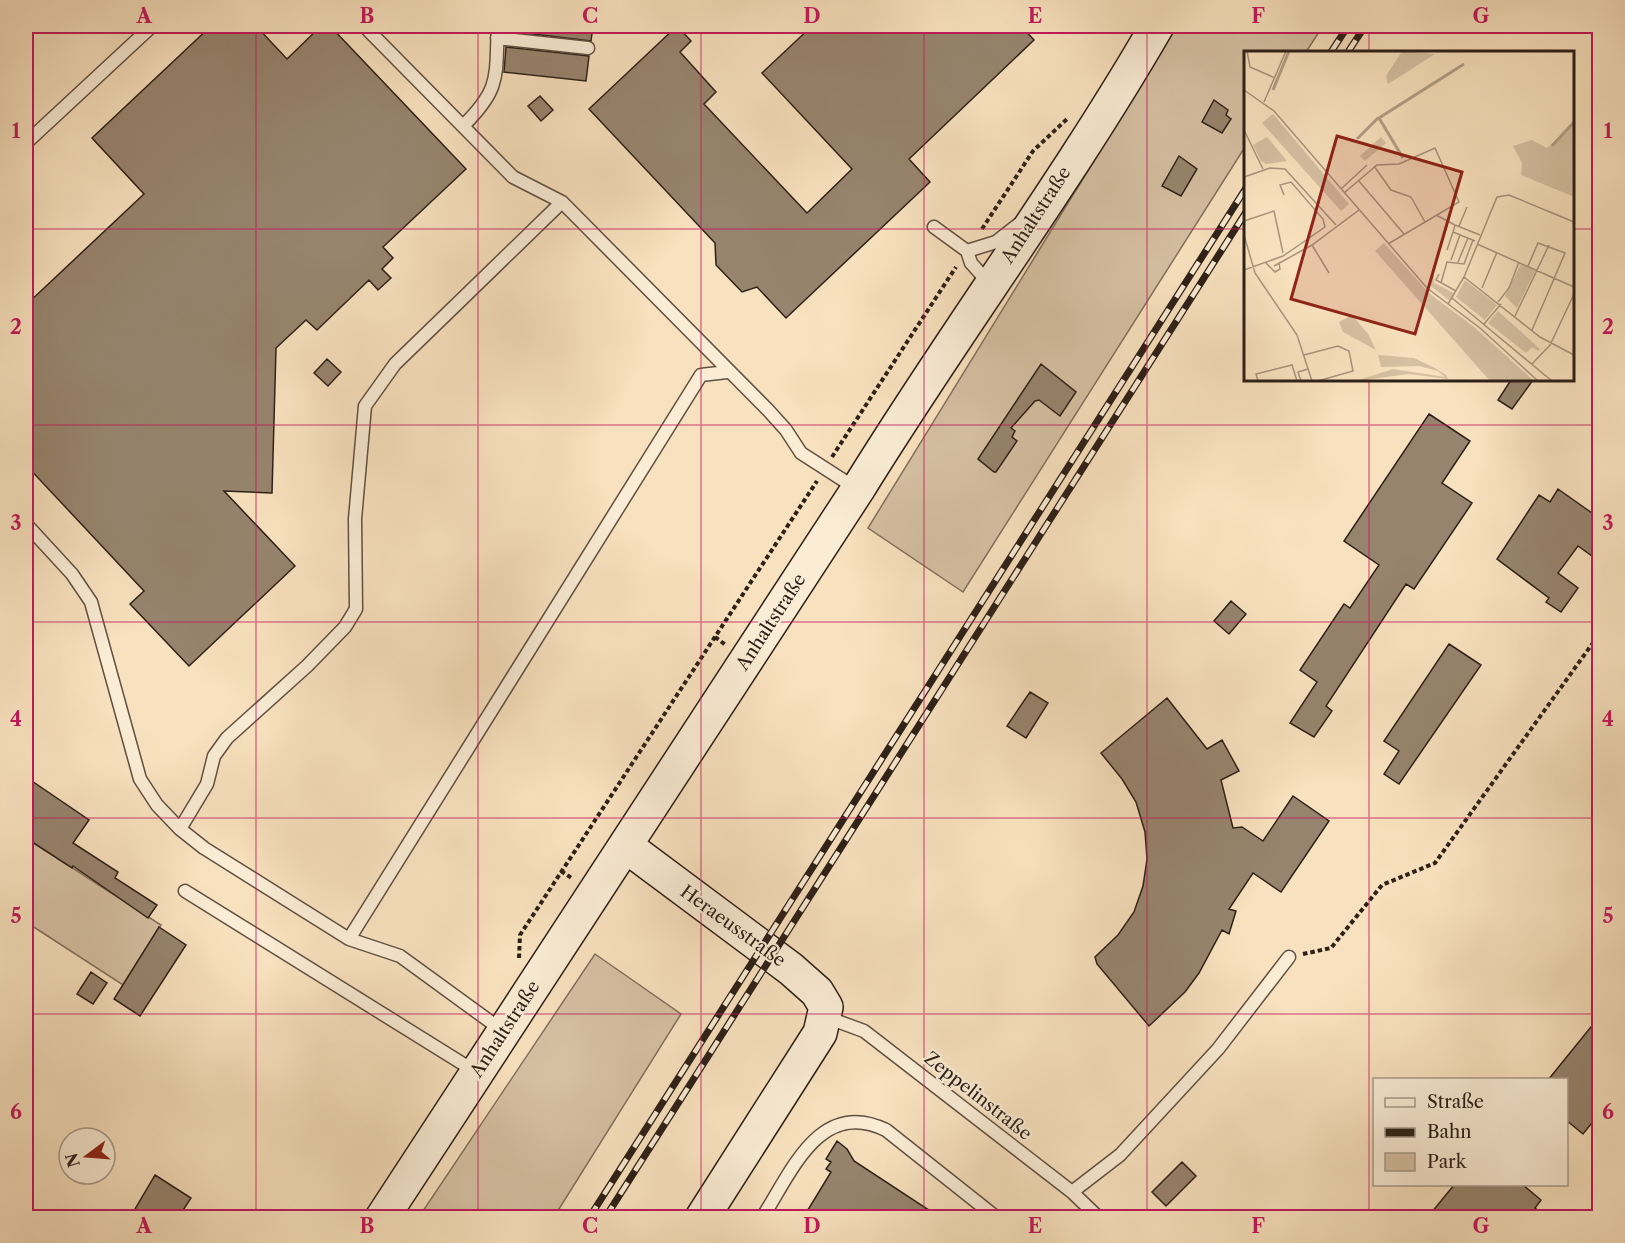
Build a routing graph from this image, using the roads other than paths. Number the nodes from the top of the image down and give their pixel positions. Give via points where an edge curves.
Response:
1 (152, 26) edge
2 (364, 26) edge
3 (498, 26) edge
4 (1157, 26) edge
5 (497, 39) junction
6 (588, 48) dead end
7 (464, 125) junction
8 (26, 142) edge
9 (562, 202) junction
10 (1036, 216) junction
11 (934, 227) dead end
12 (967, 251) junction
13 (990, 284) junction
14 (727, 372) junction
15 (858, 489) junction
16 (26, 524) edge
17 (180, 829) junction
18 (626, 846) junction
19 (185, 891) dead end
20 (349, 939) junction
21 (1289, 957) road end
22 (826, 1017) junction
23 (503, 1031) junction
24 (477, 1072) junction
25 (1072, 1192) junction
26 (382, 1218) edge
27 (702, 1218) edge
28 (762, 1218) edge
29 (997, 1218) edge
30 (1099, 1218) edge

1 - 8 lane
2 - 7 lane
3 - 5 lane
4 - 10 street, Anhaltstraße
5 - 6 lane
5 - 7 lane via 495,86 483,107
7 - 9 lane via 513,177
9 - 14 lane
9 - 17 lane via 395,364 365,406 355,519 356,609 345,627 314,658 227,738 214,756 207,784
10 - 12 lane via 996,242
10 - 13 street, Anhaltstraße
11 - 12 lane
12 - 13 lane via 971,263
13 - 15 street, Anhaltstraße
14 - 15 lane via 786,430 801,453
14 - 20 lane via 701,375
15 - 18 street, Anhaltstraße
16 - 17 lane via 72,574 91,602 141,779 157,805
17 - 20 lane
18 - 22 street, Heraeusstraße via 800,977 824,1001
18 - 23 street, Anhaltstraße
19 - 24 lane
20 - 23 lane via 400,956
21 - 25 lane via 1210,1058 1120,1155
22 - 25 lane, Zeppelinstraße via 864,1030
22 - 27 street via 820,1034
23 - 24 street, Anhaltstraße
24 - 26 street, Anhaltstraße
25 - 30 lane, Zeppelinstraße
28 - 29 lane via 817,1136 849,1120 868,1122 886,1130

